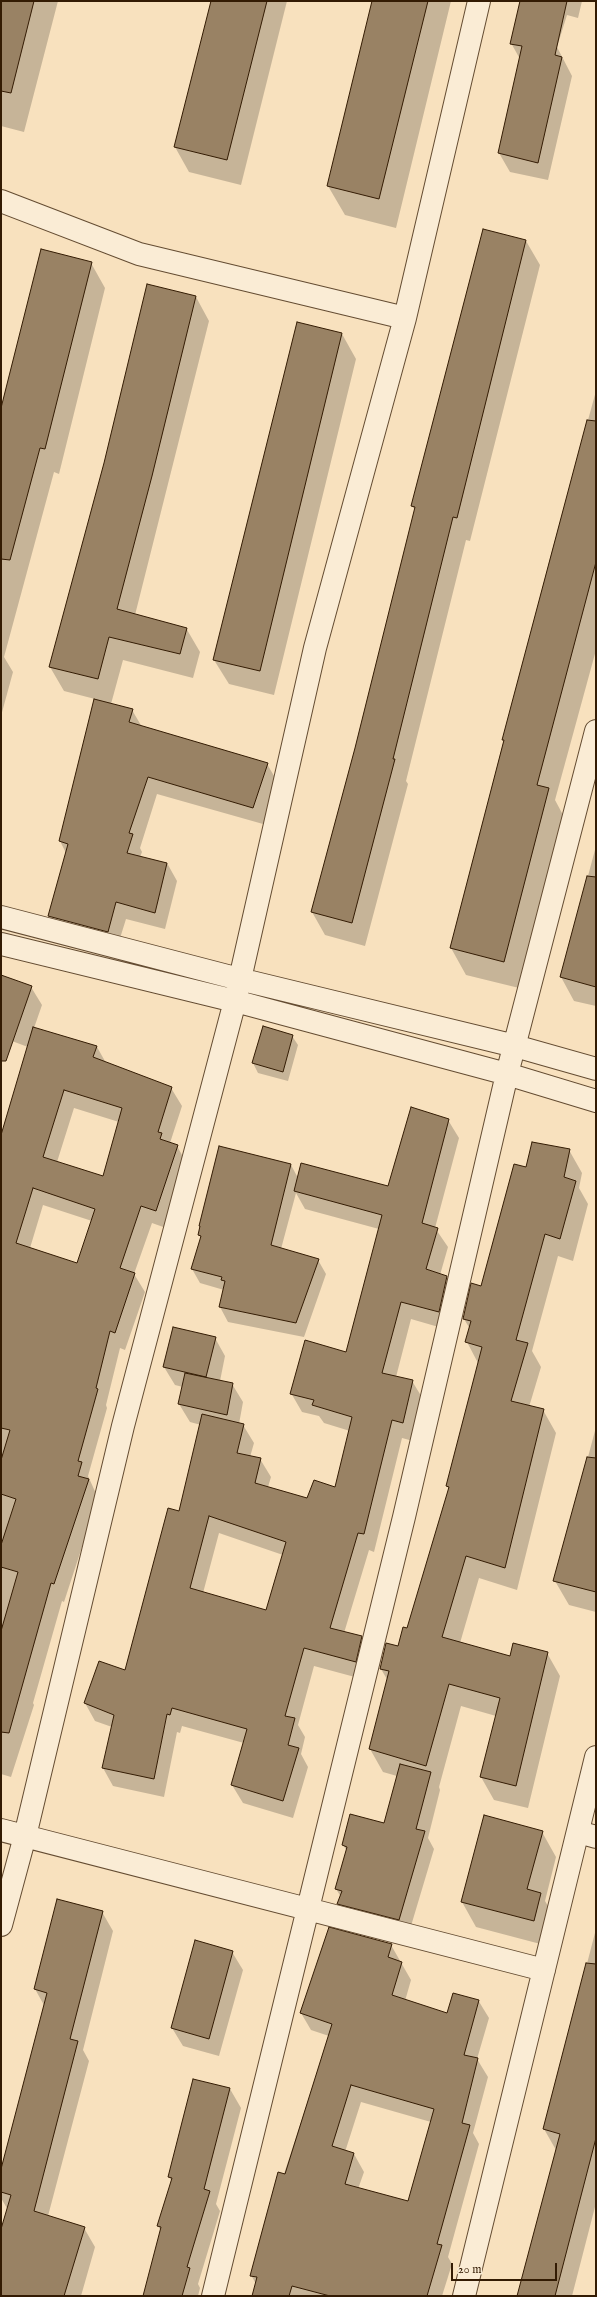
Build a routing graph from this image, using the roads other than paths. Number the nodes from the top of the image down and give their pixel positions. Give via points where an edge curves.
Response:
1 (479, 1) edge
2 (1, 201) edge
3 (405, 318) junction
4 (596, 730) edge
5 (1, 917) edge
6 (1, 944) edge
7 (239, 979) junction
8 (235, 1001) junction
9 (514, 1046) junction
10 (596, 1069) edge
11 (507, 1074) junction
12 (596, 1101) edge
13 (596, 1757) edge
14 (1, 1830) edge
15 (587, 1834) edge
16 (25, 1836) junction
17 (309, 1909) junction
18 (1, 1925) edge
19 (544, 1970) junction
20 (213, 2296) edge
21 (464, 2296) edge

1 - 3 street
2 - 3 street via 139,254
3 - 7 street via 315,648
4 - 9 street
5 - 7 street
6 - 8 street
7 - 8 street
7 - 9 street
8 - 11 street
8 - 16 street via 123,1426
9 - 10 street
9 - 11 street
11 - 12 street
11 - 17 street
13 - 15 street
14 - 16 street
15 - 19 street
16 - 17 street
16 - 18 street
17 - 19 street
17 - 20 street
19 - 21 street

